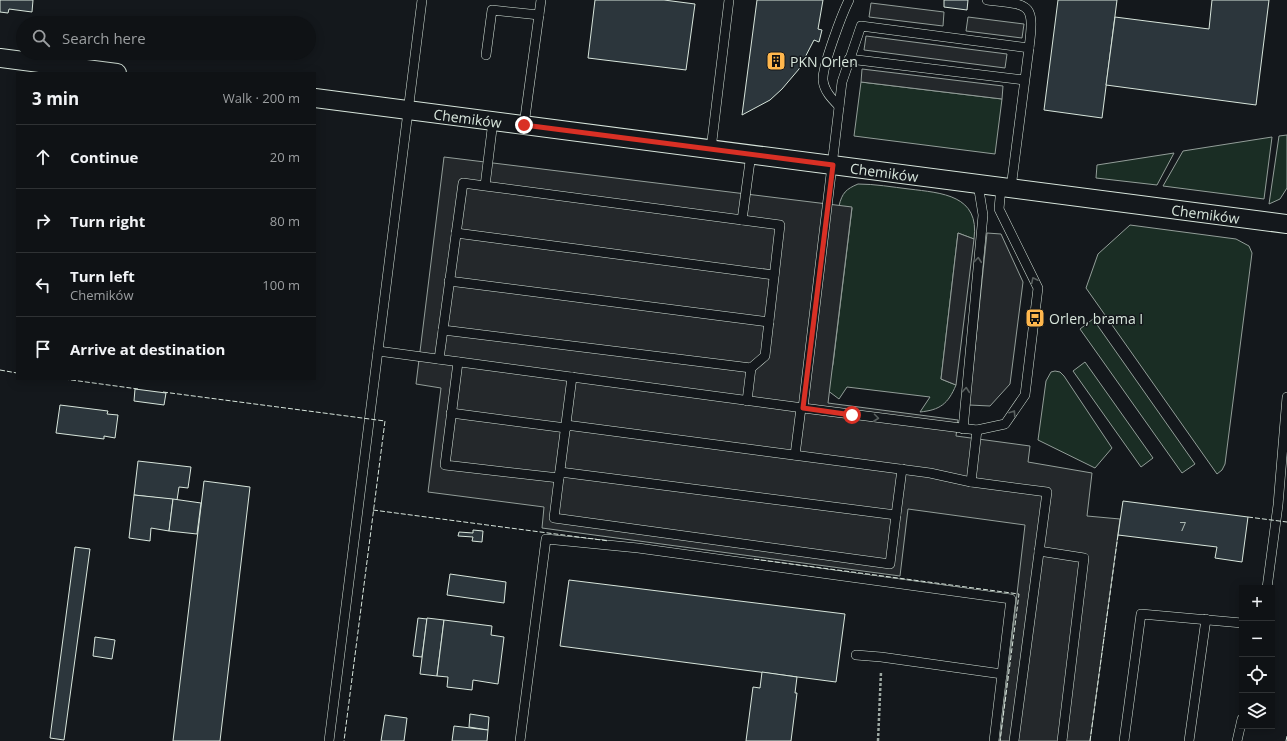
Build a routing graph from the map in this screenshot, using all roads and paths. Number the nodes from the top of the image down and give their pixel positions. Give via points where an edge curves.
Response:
1 (422, 0) edge
2 (541, 0) edge
3 (729, 0) edge
4 (849, 0) edge
5 (988, 0) edge
6 (539, 15) junction
7 (1029, 48) junction
8 (486, 56) dead end
9 (0, 58) edge
10 (849, 59) junction
11 (109, 72) edge
12 (1024, 80) junction
13 (316, 98) edge
14 (839, 106) junction
15 (408, 110) junction
16 (493, 121) junction
17 (524, 125) junction
18 (711, 149) junction
19 (751, 154) junction
20 (833, 165) junction
21 (978, 184) junction
22 (485, 186) junction
23 (1006, 187) junction
24 (742, 220) junction
25 (1287, 224) edge
26 (456, 233) junction
27 (774, 274) junction
28 (449, 281) junction
29 (769, 322) junction
30 (443, 330) junction
31 (378, 351) junction
32 (439, 359) junction
33 (458, 362) junction
34 (751, 368) junction
35 (572, 377) junction
36 (1287, 398) edge
37 (747, 401) junction
38 (802, 408) junction
39 (451, 413) junction
40 (566, 426) junction
41 (963, 429) junction
42 (978, 430) junction
43 (795, 455) junction
44 (902, 469) junction
45 (559, 475) junction
46 (971, 482) junction
47 (896, 515) junction
48 (1039, 551) junction
49 (1267, 585) edge
50 (1206, 619) junction
51 (1239, 623) edge
52 (856, 656) dead end
53 (881, 657) junction
54 (1002, 674) junction
55 (1240, 729) edge
56 (329, 741) edge
57 (520, 741) edge
58 (878, 741) edge
59 (994, 741) edge
60 (1014, 741) edge
61 (1062, 741) edge
62 (1124, 741) edge
63 (1189, 741) edge
64 (1237, 741) edge

1 - 15 lane
2 - 6 lane
3 - 18 lane
4 - 14 lane via 823,79 826,90
5 - 7 lane via 1013,3 1025,8 1032,18
6 - 8 lane via 492,10
6 - 17 lane
7 - 10 lane via 861,26
7 - 12 lane
9 - 11 street
10 - 12 lane
10 - 14 lane via 842,82
12 - 23 lane
13 - 15 street, Chemików
14 - 20 lane
15 - 16 street, Chemików
15 - 31 lane
16 - 17 street, Chemików
16 - 22 lane
17 - 18 street, Chemików
18 - 19 street, Chemików
19 - 20 street, Chemików
19 - 24 lane
20 - 21 street, Chemików
20 - 38 lane
21 - 23 street, Chemików
41 -> 21 lane via 982,215
22 - 24 lane
22 - 26 lane via 463,183
23 - 25 street, Chemików
42 -> 23 lane via 1005,424 1025,395 1038,288 999,209
24 - 27 lane via 780,225
26 - 27 lane
26 - 28 lane
27 - 29 lane
28 - 29 lane
28 - 30 lane
29 - 34 lane via 764,356
30 - 32 lane
30 - 34 lane
31 - 32 lane
31 - 56 lane
32 - 33 lane
33 - 35 lane
33 - 39 lane
34 - 37 lane
35 - 37 lane
35 - 40 lane
36 - 49 lane via 1278,505
37 - 38 lane
38 -> 41 lane
38 - 43 lane
39 - 40 lane
39 - 45 lane via 445,465
40 - 43 lane
40 - 45 lane
41 - 42 lane
42 - 46 lane
43 - 44 lane
44 - 46 lane
44 - 47 lane
45 - 47 lane
45 - 47 lane via 554,518 890,564
46 - 48 lane via 1047,492
48 - 60 lane
48 - 61 lane via 1084,558
50 - 51 lane
50 - 62 lane via 1141,614
50 - 63 lane
52 - 53 lane
53 - 54 lane
53 - 58 path
54 - 57 lane via 1011,599 646,549 546,538
54 - 59 lane
55 - 64 lane

